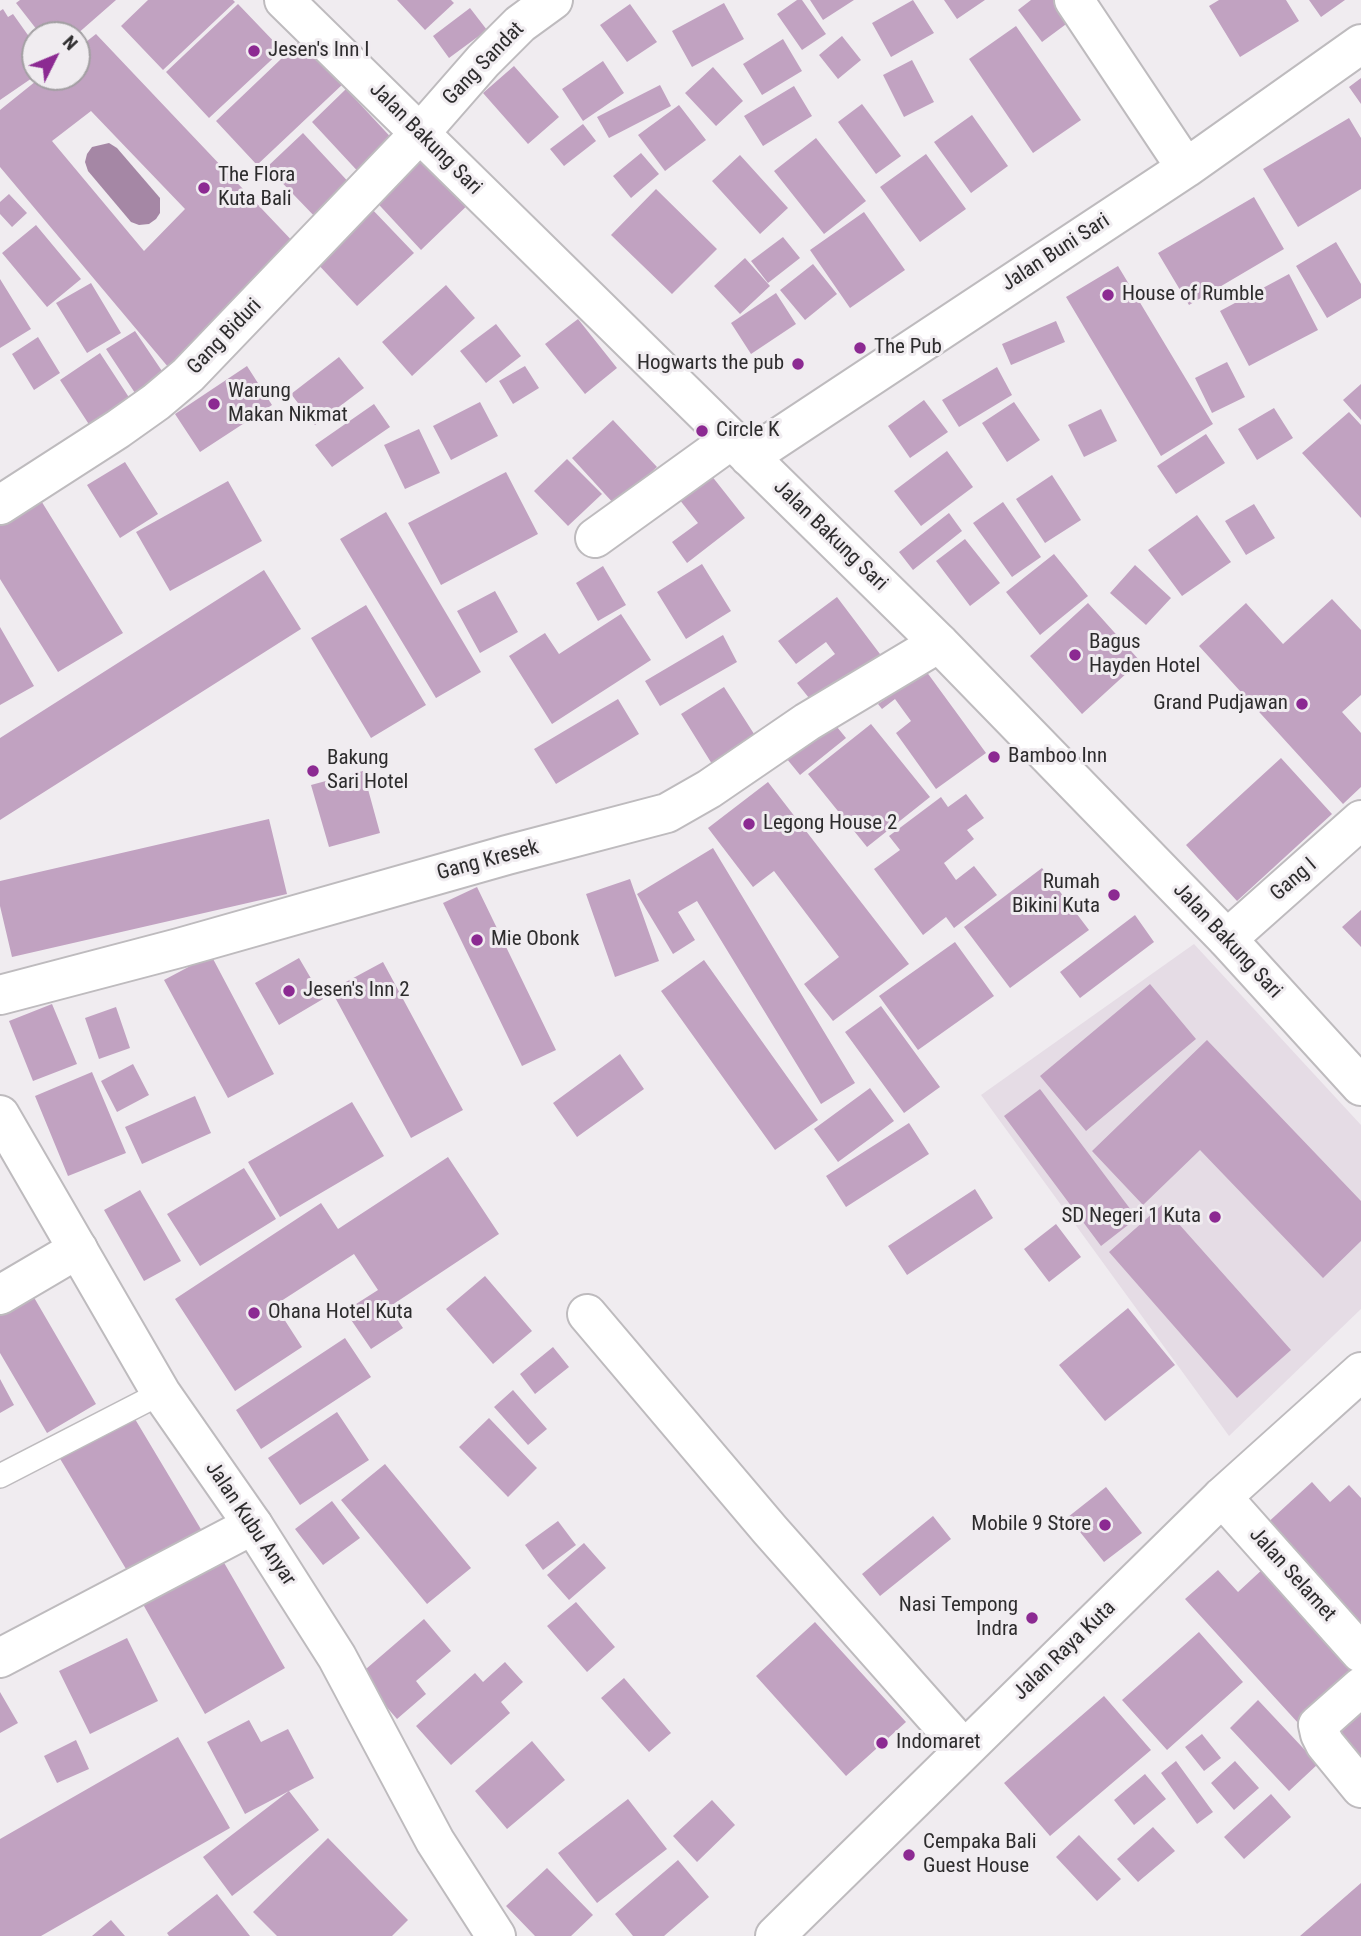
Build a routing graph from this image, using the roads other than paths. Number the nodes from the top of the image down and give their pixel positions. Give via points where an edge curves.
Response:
1 (284, 0) edge
2 (553, 0) edge
3 (1074, 0) edge
4 (1361, 44) edge
5 (420, 133) junction
6 (1186, 168) junction
7 (740, 448) junction
8 (0, 505) edge
9 (595, 538) dead end
10 (939, 643) junction
11 (1361, 820) edge
12 (1227, 939) junction
13 (0, 995) edge
14 (1361, 1086) edge
15 (0, 1115) edge
16 (78, 1249) junction
17 (0, 1295) edge
18 (587, 1314) dead end
19 (1361, 1372) edge
20 (161, 1393) junction
21 (0, 1476) edge
22 (1222, 1497) junction
23 (253, 1525) junction
24 (1361, 1653) edge
25 (0, 1658) edge
26 (1361, 1687) edge
27 (964, 1749) junction
28 (1361, 1788) edge
29 (496, 1936) edge
30 (775, 1936) edge

1 - 5 street, Jalan Bakung Sari
2 - 5 street, Gang Sandat via 501,43
3 - 6 street
4 - 6 street, Jalan Buni Sari
5 - 7 street, Jalan Bakung Sari
5 - 8 street, Gang Biduri via 188,375 118,429
6 - 7 street, Jalan Buni Sari
7 - 9 street, Jalan Buni Sari
7 - 10 street, Jalan Bakung Sari
10 - 12 street, Jalan Bakung Sari
10 - 13 street, Gang Kresek via 667,813
11 - 12 street, Gang I
12 - 14 street, Jalan Bakung Sari
15 - 16 street, Jalan Kubu Anyar
16 - 17 street
16 - 20 street, Jalan Kubu Anyar
18 - 27 street
19 - 22 street, Jalan Raya Kuta
20 - 21 lane
20 - 23 street, Jalan Kubu Anyar
22 - 24 street, Jalan Selamet
22 - 27 street, Jalan Raya Kuta
23 - 25 street
23 - 29 street, Jalan Kubu Anyar via 337,1657 435,1841
26 - 28 street via 1318,1726 1325,1744
27 - 30 street, Jalan Raya Kuta

